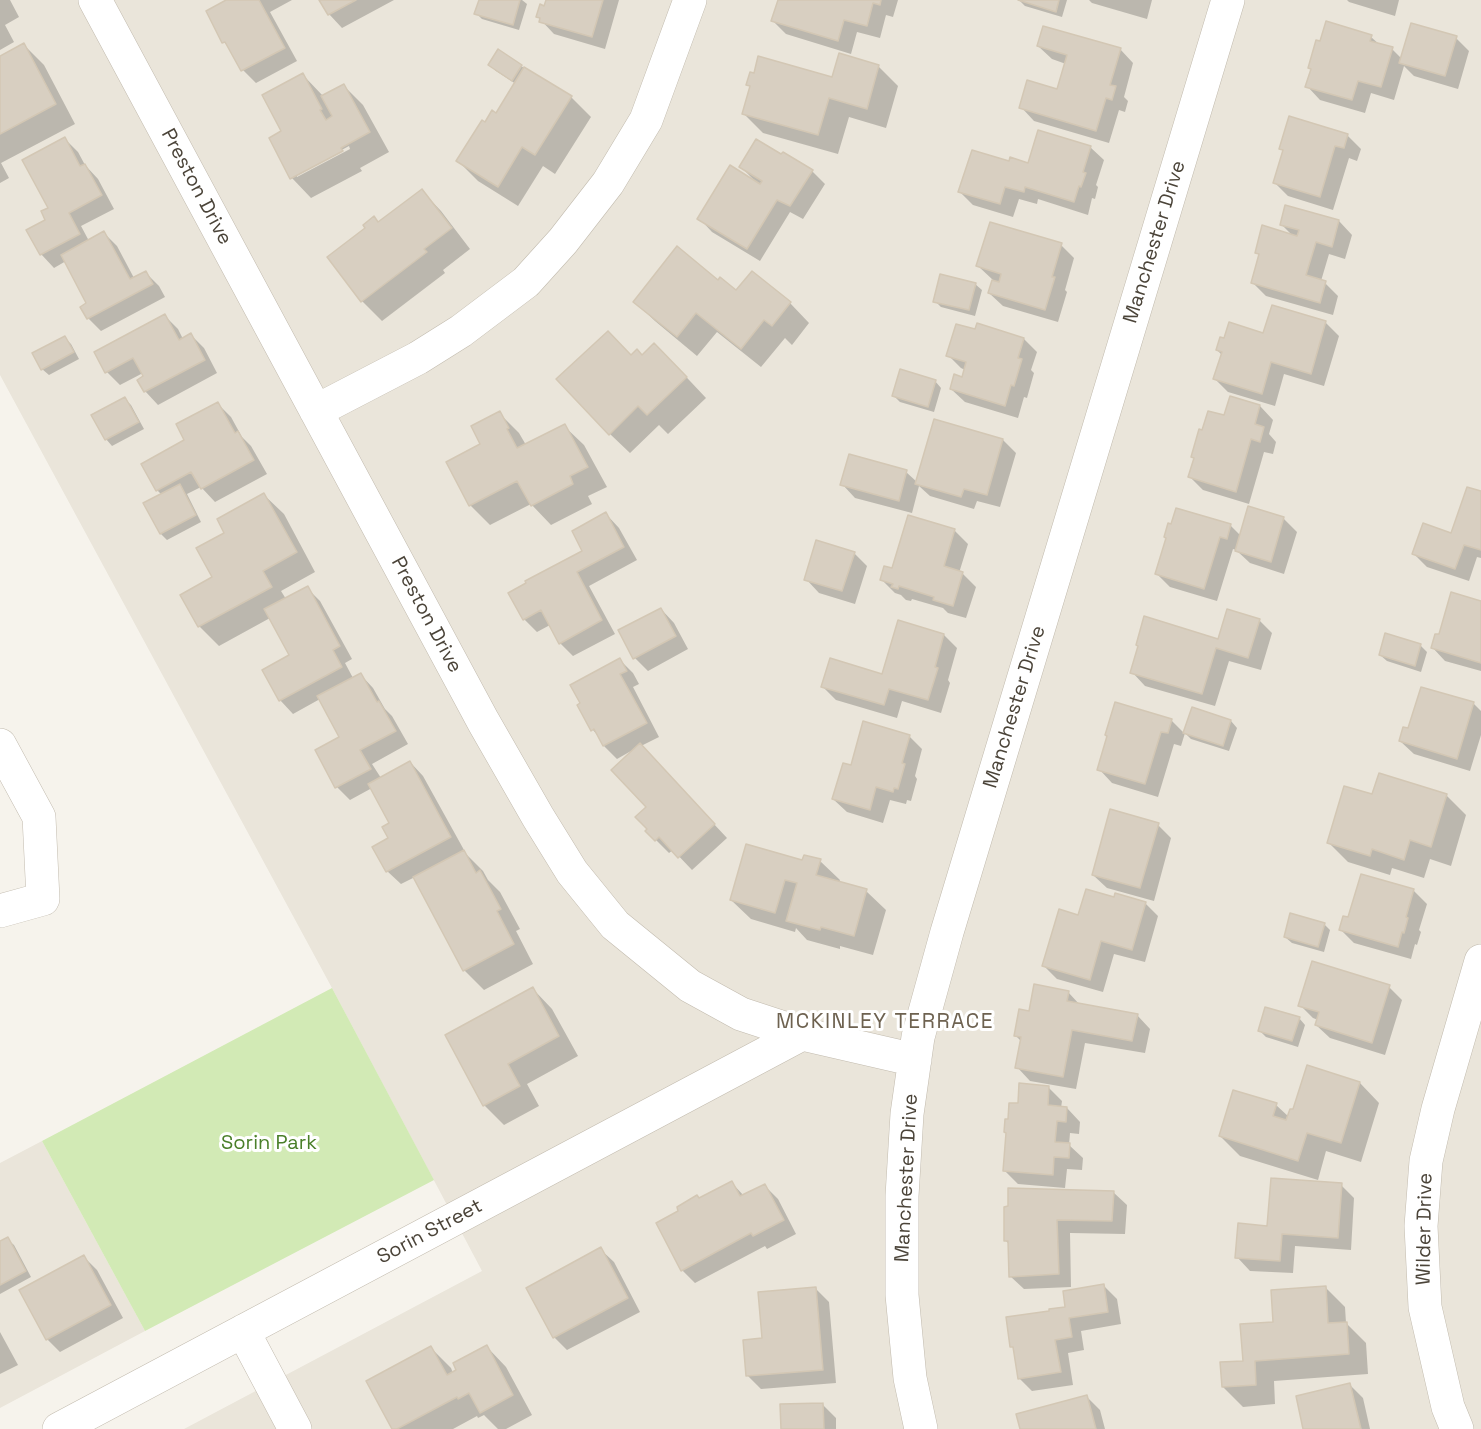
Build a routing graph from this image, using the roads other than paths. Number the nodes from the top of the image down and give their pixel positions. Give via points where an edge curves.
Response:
1 (95, 0) edge
2 (690, 0) edge
3 (1228, 0) edge
4 (316, 411) junction
5 (0, 745) edge
6 (0, 911) edge
7 (1481, 961) edge
8 (802, 1034) junction
9 (915, 1060) junction
10 (243, 1331) junction
11 (59, 1429) edge
12 (295, 1429) edge
13 (921, 1429) edge
14 (1457, 1429) edge

1 - 4 street, Preston Drive
2 - 4 street via 645,120 608,183 526,282 418,358
3 - 9 street, Manchester Drive via 947,932
4 - 8 street, Preston Drive via 483,721 572,872 615,925 690,986 741,1014
5 - 6 street via 39,817 43,899
7 - 14 street, Wilder Drive via 1433,1130 1426,1161 1421,1226 1425,1307 1448,1407
8 - 9 street, Preston Drive
8 - 10 street, Sorin Street
9 - 13 street, Manchester Drive via 902,1196 902,1295 910,1378
10 - 11 street, Sorin Street
10 - 12 street

